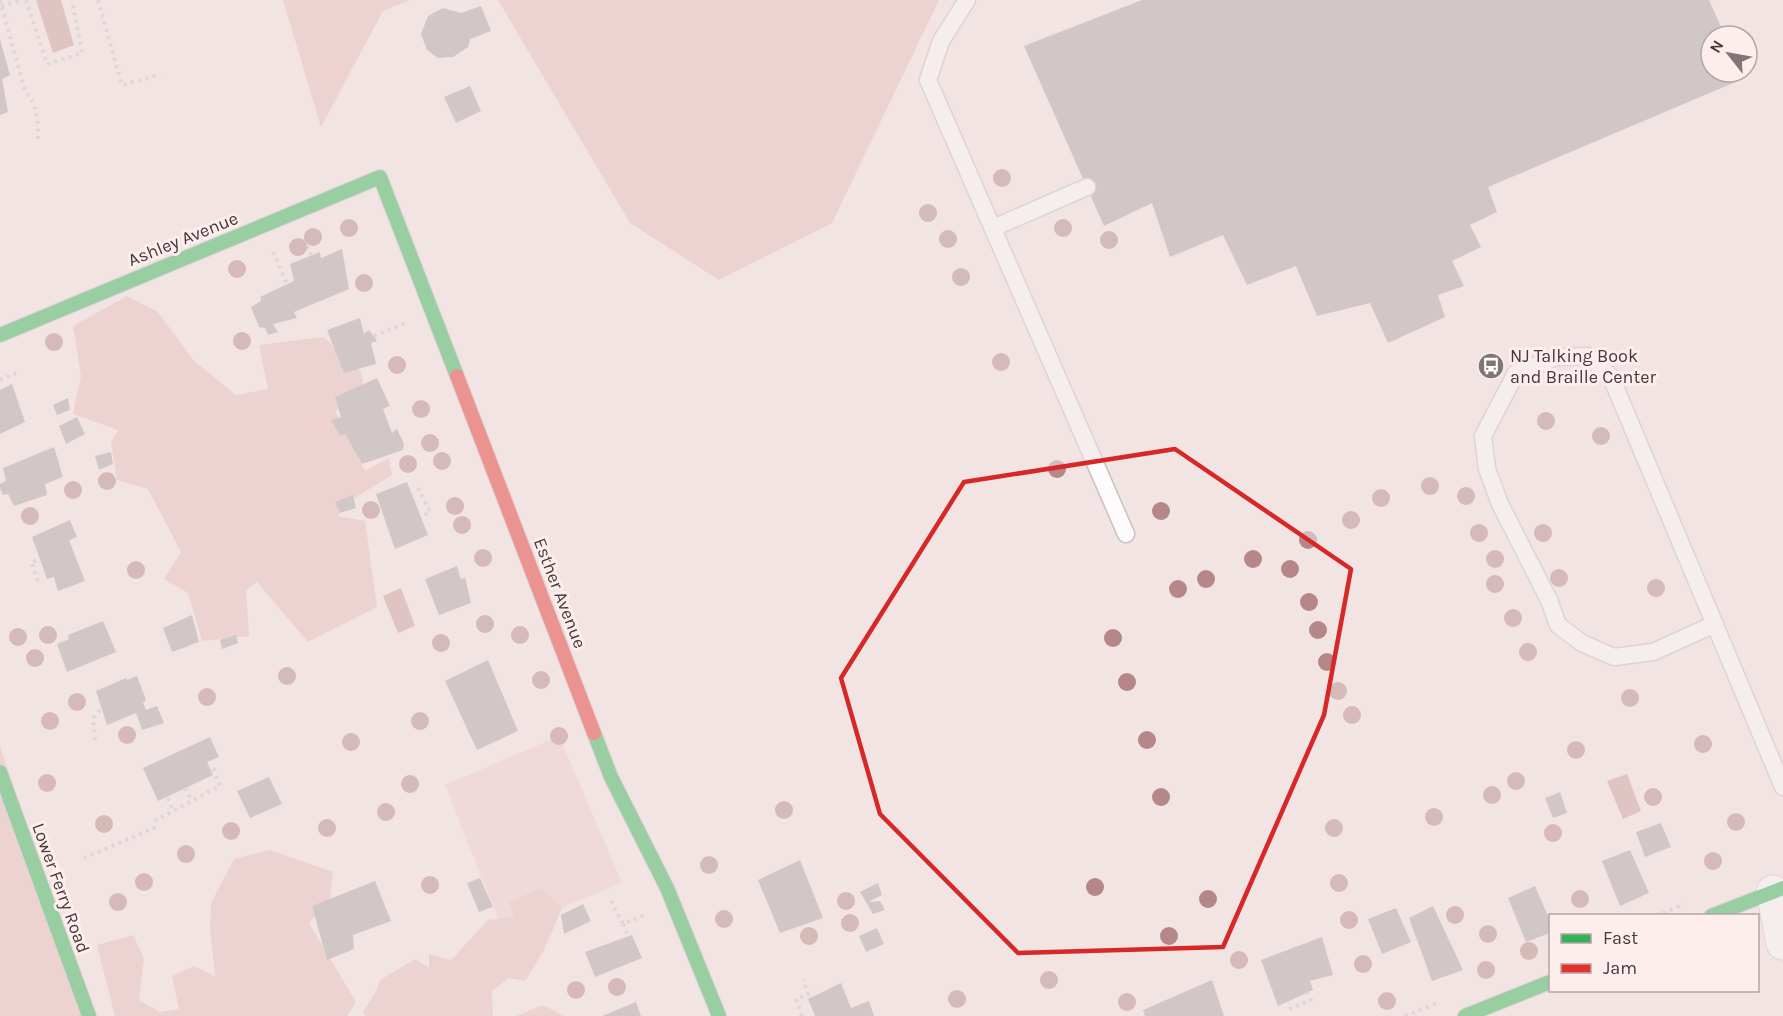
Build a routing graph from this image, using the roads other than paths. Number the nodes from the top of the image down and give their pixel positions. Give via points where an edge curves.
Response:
1 (967, 0) edge
2 (381, 177) joint
3 (1087, 187) dead end
4 (993, 228) junction
5 (0, 335) edge
6 (1126, 534) dead end
7 (1715, 624) junction
8 (0, 772) edge
9 (1783, 787) edge
10 (1778, 890) edge
11 (1714, 914) edge
12 (1783, 943) edge
13 (1549, 983) edge
14 (89, 1016) edge
15 (718, 1016) edge
16 (1465, 1016) edge

1 - 4 lane via 940,41 928,80
2 - 5 street, Ashley Avenue
2 - 15 street, Esther Avenue via 611,777 667,888
3 - 4 lane
4 - 6 lane
7 - 7 lane via 1611,377 1588,356 1557,357 1516,373 1483,436 1487,470 1558,625 1582,643 1614,657 1653,652
7 - 9 lane
8 - 14 street, Lower Ferry Road
10 - 11 street
10 - 12 street
13 - 16 street

